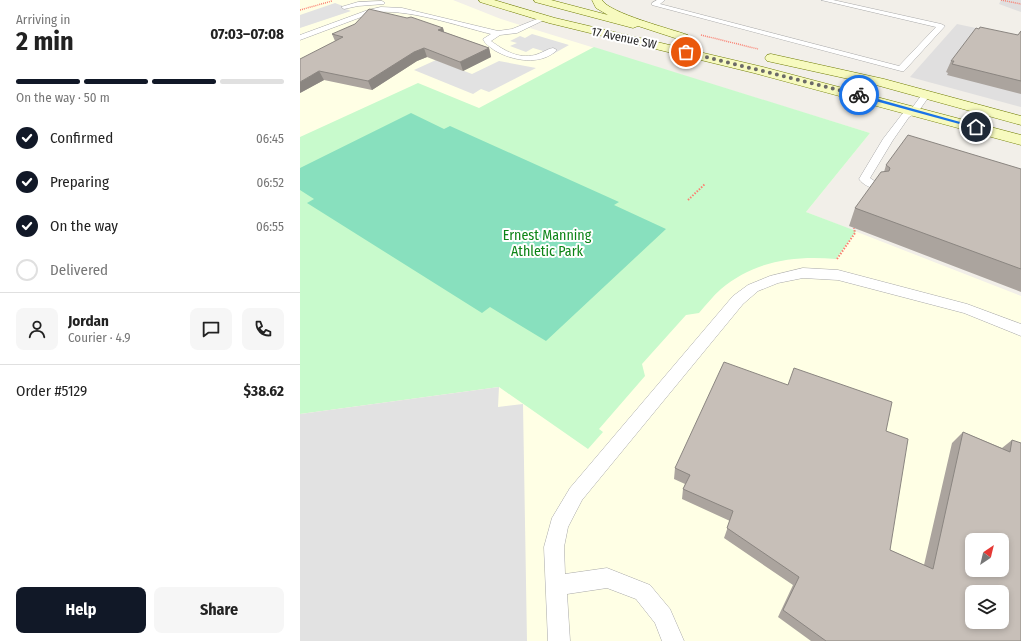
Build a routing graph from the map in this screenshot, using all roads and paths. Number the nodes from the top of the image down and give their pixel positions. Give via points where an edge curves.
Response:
1 (336, 0) edge
2 (484, 0) edge
3 (516, 0) edge
4 (584, 0) edge
5 (597, 0) edge
6 (662, 0) edge
7 (824, 0) edge
8 (1001, 0) edge
9 (387, 2) edge
10 (566, 4) edge
11 (1021, 4) edge
12 (344, 7) dead end
13 (300, 10) edge
14 (402, 10) junction
15 (546, 10) edge
16 (529, 16) junction
17 (486, 29) junction
18 (498, 33) junction
19 (684, 37) junction
20 (300, 38) edge
21 (552, 50) dead end
22 (758, 55) dead end
23 (926, 95) junction
24 (915, 110) junction
25 (1021, 121) edge
26 (1021, 127) edge
27 (1021, 140) edge
28 (705, 184) dead end
29 (877, 186) edge
30 (688, 200) dead end
31 (854, 228) edge
32 (836, 259) dead end
33 (1021, 330) edge
34 (557, 585) junction
35 (559, 641) edge
36 (672, 641) edge

1 - 13 path
2 - 16 main road, 17 Avenue SW
3 - 15 main road
4 - 10 main road
5 - 19 main road via 600,6 614,14
6 - 7 lane via 654,4 901,69 940,26
8 - 11 path
9 - 12 lane
9 - 14 lane
10 - 15 main road
10 - 19 main road, 17 Avenue SW
14 - 17 lane
14 - 20 lane via 372,10
15 - 16 main road, 17 Avenue SW
15 - 18 lane via 514,31
15 - 19 main road, 17 Avenue SW via 700,42
15 - 24 main road, 17 Avenue SW via 660,45
16 - 17 lane via 506,26
17 - 18 lane
18 - 21 lane via 488,39 488,42 514,58 538,57
22 - 23 main road
23 - 24 lane
23 - 25 main road
24 - 26 main road via 944,110
24 - 27 main road, 17 Avenue SW
24 - 29 lane via 906,115 888,139 864,179
28 - 30 path
31 - 32 path via 855,233
33 - 34 lane via 967,309 838,275 803,273 775,279 753,288 738,300 576,494 559,525 554,547
34 - 35 lane
34 - 36 lane via 607,578 643,592 663,616

